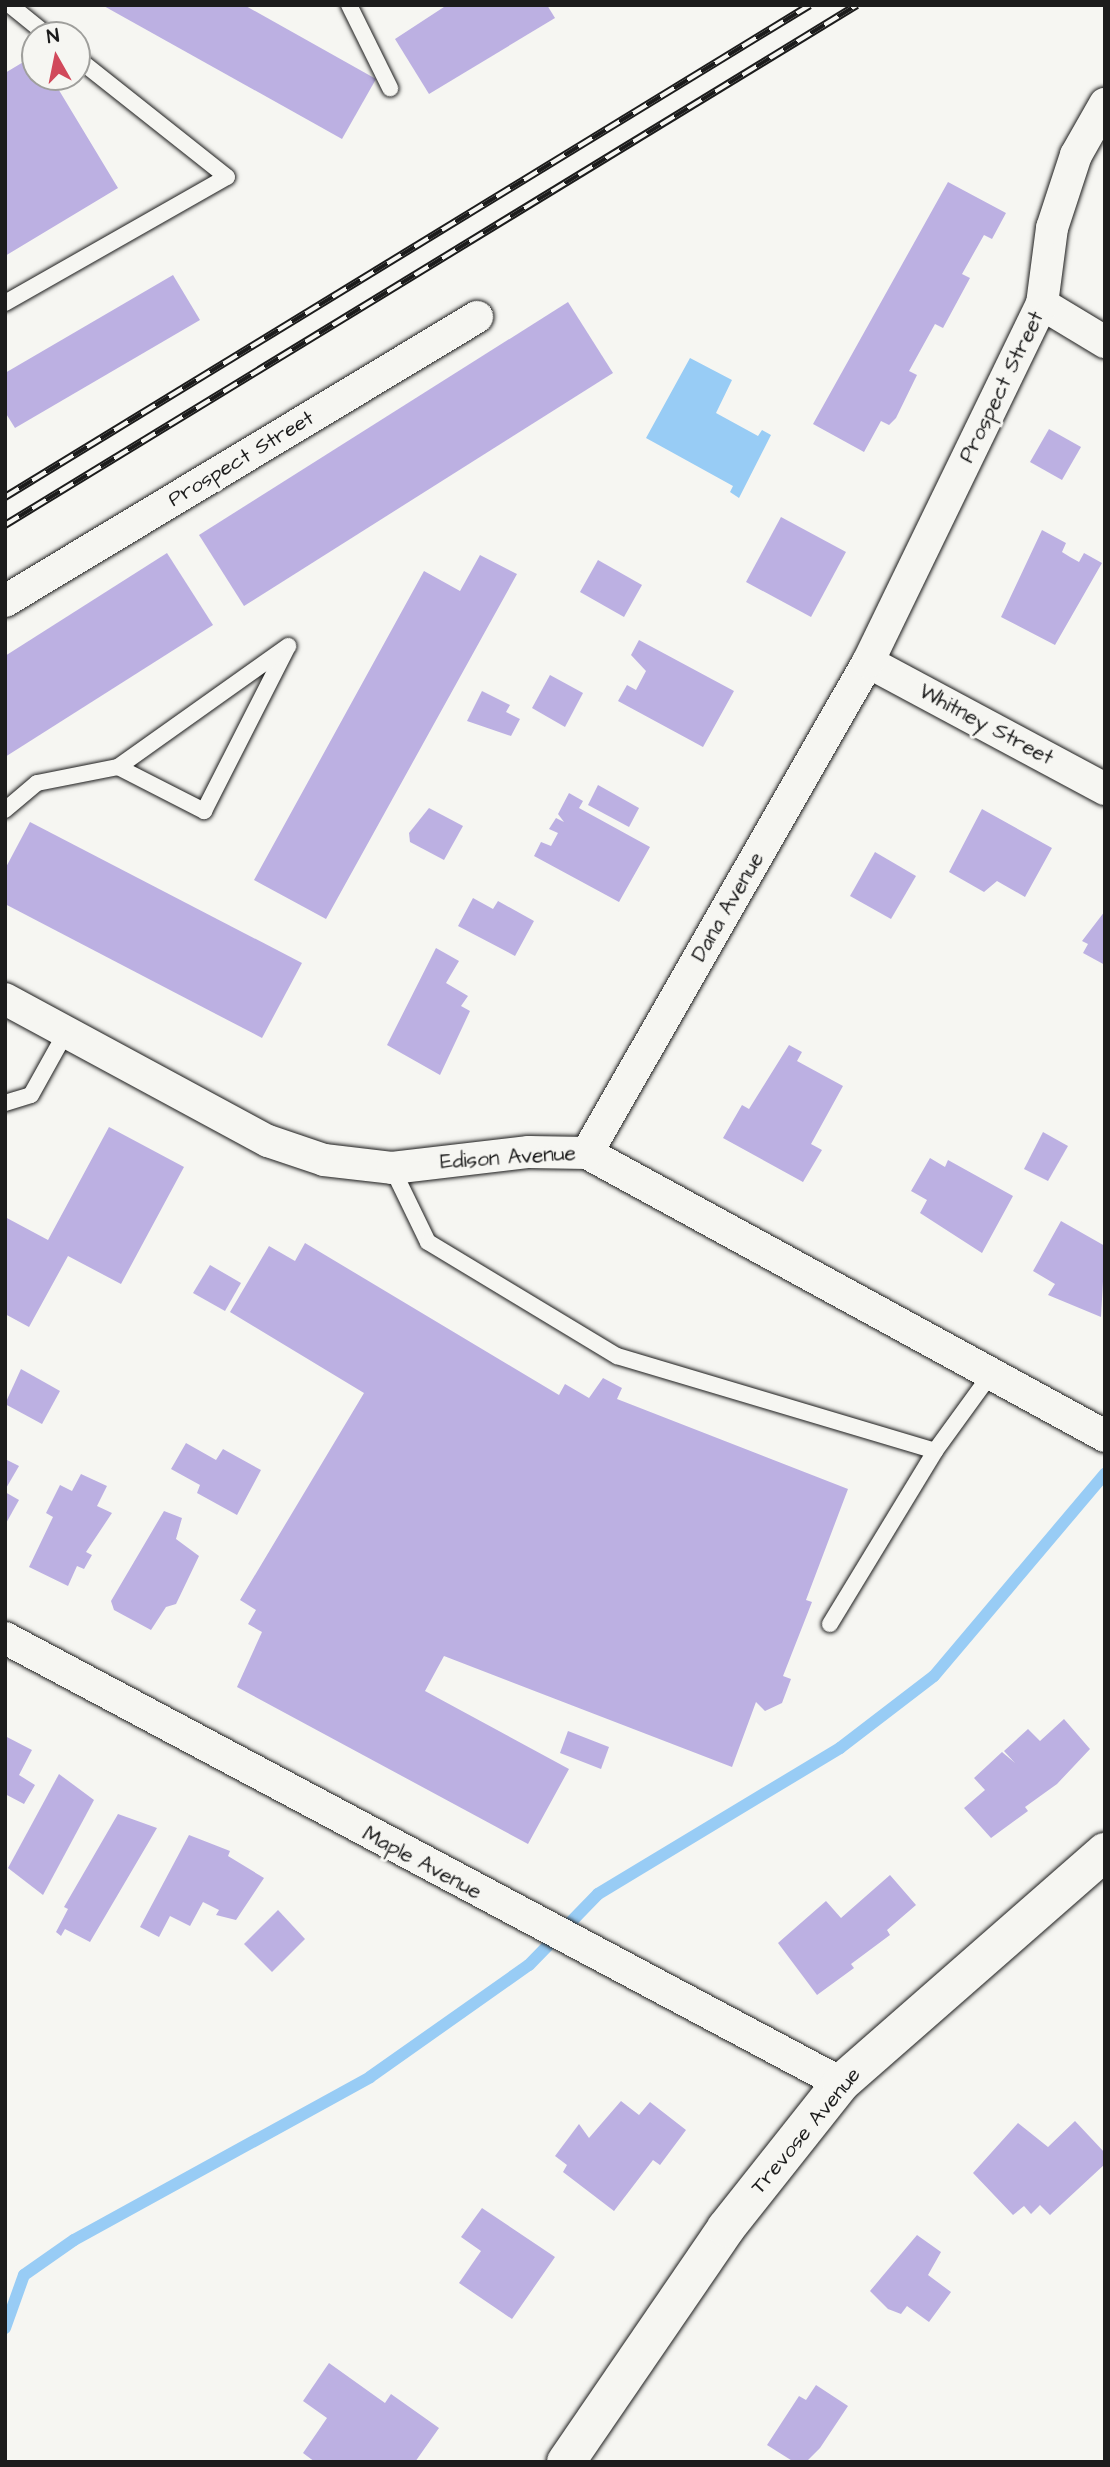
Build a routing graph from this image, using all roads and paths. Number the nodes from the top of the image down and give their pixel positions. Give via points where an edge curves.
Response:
1 (10, 5) edge
2 (349, 5) edge
3 (30, 21) edge
4 (91, 69) edge
5 (390, 88) dead end
6 (1105, 104) edge
7 (5, 303) edge
8 (1042, 304) junction
9 (477, 317) dead end
10 (1105, 342) edge
11 (5, 601) edge
12 (868, 662) junction
13 (118, 767) junction
14 (1105, 789) edge
15 (5, 810) edge
16 (5, 999) edge
17 (66, 1032) junction
18 (5, 1102) edge
19 (587, 1153) junction
20 (392, 1168) junction
21 (990, 1374) junction
22 (1105, 1436) edge
23 (935, 1451) junction
24 (830, 1624) dead end
25 (5, 1638) edge
26 (1105, 1852) edge
27 (841, 2083) junction
28 (566, 2462) edge

1 - 3 lane
2 - 5 lane
4 - 7 lane via 227,177
6 - 8 street, Prospect Street via 1076,155 1052,228
8 - 10 street
8 - 12 street, Prospect Street
9 - 11 street, Prospect Street
12 - 14 street, Whitney Street
12 - 19 street, Dana Avenue
13 - 13 lane via 266,662 288,646 204,811
13 - 15 lane via 37,783
16 - 17 street, Edison Avenue
17 - 18 lane via 31,1095
17 - 20 street, Edison Avenue via 268,1141 324,1160
19 - 20 street, Edison Avenue via 529,1153
19 - 21 street, Edison Avenue
20 - 23 lane via 428,1242 617,1356
21 - 22 street, Edison Avenue
21 - 23 lane
23 - 24 lane
25 - 27 street, Maple Avenue
26 - 27 street, Trevose Avenue
27 - 28 street, Trevose Avenue via 726,2228

